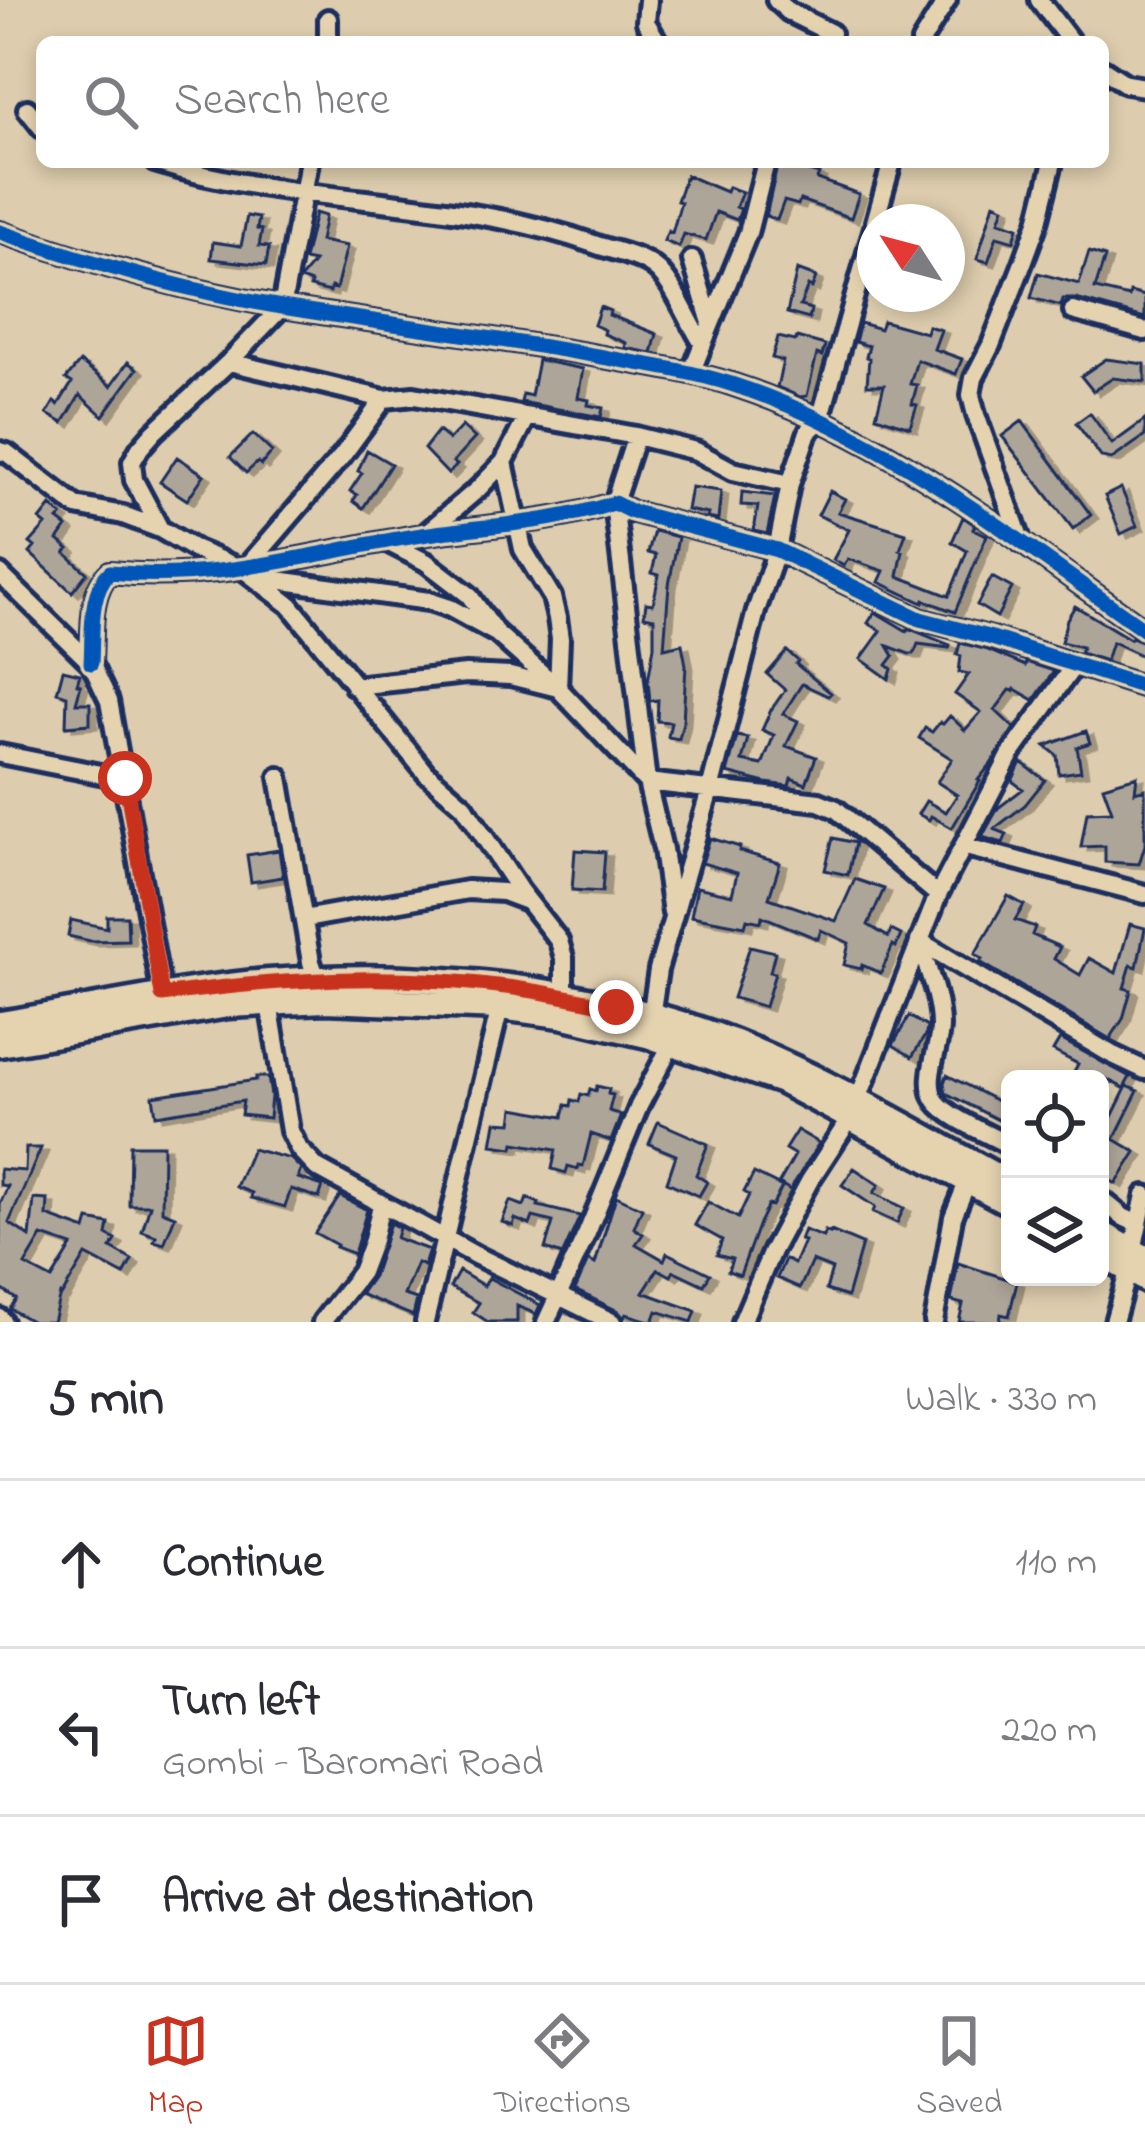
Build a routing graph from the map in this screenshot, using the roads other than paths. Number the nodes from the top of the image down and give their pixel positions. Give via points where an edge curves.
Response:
1 (648, 0) edge
2 (776, 0) edge
3 (947, 0) edge
4 (1039, 0) edge
5 (328, 20) dead end
6 (831, 33) dead end
7 (328, 36) edge
8 (654, 36) edge
9 (925, 36) edge
10 (1067, 36) edge
11 (1109, 73) edge
12 (1145, 87) edge
13 (27, 109) dead end
14 (36, 120) edge
15 (180, 168) edge
16 (307, 168) edge
17 (760, 168) edge
18 (890, 168) edge
19 (1051, 168) edge
20 (302, 193) junction
21 (880, 204) edge
22 (0, 232) edge
23 (692, 260) dead end
24 (857, 287) edge
25 (282, 307) junction
26 (1072, 310) dead end
27 (712, 324) junction
28 (1145, 331) edge
29 (703, 344) junction
30 (229, 362) junction
31 (691, 373) junction
32 (384, 399) junction
33 (527, 417) junction
34 (820, 420) junction
35 (637, 436) junction
36 (0, 451) edge
37 (504, 462) junction
38 (790, 484) junction
39 (614, 503) junction
40 (518, 525) junction
41 (160, 530) junction
42 (423, 535) junction
43 (386, 542) junction
44 (1022, 544) junction
45 (777, 550) junction
46 (250, 573) junction
47 (0, 574) edge
48 (1145, 630) edge
49 (495, 632) junction
50 (91, 663) junction
51 (1075, 664) junction
52 (354, 686) junction
53 (1145, 687) edge
54 (558, 688) junction
55 (0, 754) edge
56 (280, 777) dead end
57 (125, 778) junction
58 (647, 782) junction
59 (710, 790) junction
60 (966, 847) junction
61 (1145, 894) edge
62 (938, 895) junction
63 (527, 901) junction
64 (673, 917) junction
65 (304, 919) junction
66 (919, 941) junction
67 (317, 979) junction
68 (162, 995) junction
69 (564, 996) junction
70 (269, 1004) junction
71 (500, 1006) junction
72 (0, 1024) edge
73 (649, 1025) junction
74 (672, 1043) junction
75 (0, 1044) edge
76 (1145, 1070) edge
77 (854, 1109) junction
78 (1001, 1140) edge
79 (972, 1172) junction
80 (1001, 1181) edge
81 (1145, 1195) edge
82 (1001, 1196) edge
83 (381, 1205) junction
84 (1109, 1205) edge
85 (1138, 1223) junction
86 (443, 1237) junction
87 (1109, 1240) edge
88 (1109, 1256) edge
89 (1138, 1264) edge
90 (559, 1295) junction
91 (322, 1322) edge
92 (425, 1322) edge
93 (546, 1322) edge
94 (612, 1322) edge
95 (742, 1322) edge
96 (934, 1322) edge
97 (1114, 1322) edge

1 - 8 street
2 - 6 street
3 - 9 street
4 - 10 street
5 - 7 street
11 - 12 street
13 - 14 street
15 - 20 street
16 - 20 street
17 - 27 street via 748,233
18 - 21 street
19 - 44 street via 971,395
20 - 25 street
20 - 29 street via 530,225 646,263
22 - 25 street via 93,264
23 - 27 street
24 - 34 street
25 - 30 street
25 - 31 street
26 - 28 street
27 - 29 street
29 - 31 street
30 - 32 street
30 - 41 street via 154,431 133,462
31 - 34 street
32 - 33 street via 413,396
32 - 46 street
33 - 35 street
33 - 37 street
34 - 38 street
34 - 44 street
35 - 38 street
35 - 39 street
36 - 41 street via 76,506
37 - 40 street
37 - 42 street
38 - 45 street
39 - 40 street
39 - 45 street
39 - 58 street
40 - 42 street
40 - 54 street via 552,597
41 - 46 street
42 - 43 street
43 - 46 street
43 - 49 street via 469,595
44 - 48 street
45 - 51 street via 920,619
45 - 59 street
46 - 49 street via 429,601
46 - 50 street via 110,572 97,591
46 - 52 street via 300,616
47 - 50 street
49 - 54 street
50 - 57 street via 110,701
51 - 53 street
51 - 60 street via 1011,754
52 - 54 street via 466,674
52 - 63 street via 464,806
54 - 58 street
55 - 57 street
56 - 65 street
57 - 68 street
58 - 59 street
58 - 64 street
59 - 62 street via 836,809
59 - 64 street
60 - 61 street
60 - 62 street
62 - 66 street
63 - 65 street via 467,890
63 - 69 street via 559,941
64 - 73 street
65 - 67 street
66 - 76 street
66 - 77 street
66 - 78 street via 940,1023 932,1096
67 - 68 main road
67 - 69 main road via 412,979
68 - 72 main road
69 - 73 main road
70 - 71 main road
70 - 75 main road
70 - 83 street via 299,1149
71 - 73 main road
71 - 86 street
73 - 74 main road
73 - 77 main road via 731,1042
74 - 77 main road
74 - 90 street
77 - 79 main road
77 - 95 street via 772,1251
79 - 80 main road
79 - 82 main road
79 - 96 street via 953,1217
81 - 85 street
83 - 86 street
83 - 91 street via 361,1271
84 - 85 street
85 - 89 street
86 - 90 street
86 - 92 street
87 - 89 main road
88 - 89 main road
89 - 97 street
90 - 93 street
90 - 94 street

